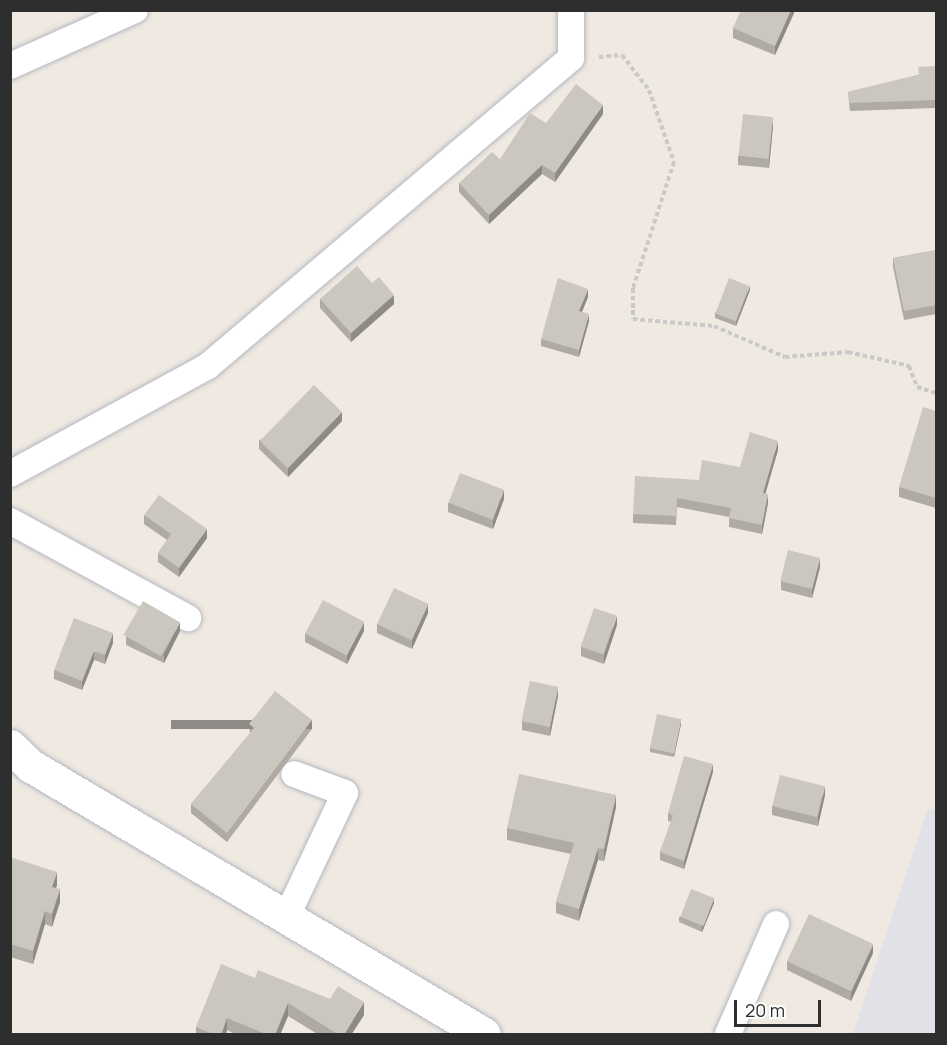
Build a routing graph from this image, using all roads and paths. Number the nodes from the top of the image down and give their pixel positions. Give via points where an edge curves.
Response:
1 (135, 10) edge
2 (571, 10) edge
3 (571, 58) junction
4 (10, 66) edge
5 (936, 393) edge
6 (10, 474) edge
7 (10, 521) edge
8 (188, 618) dead end
9 (10, 746) edge
10 (294, 774) dead end
11 (286, 918) junction
12 (776, 924) dead end
13 (484, 1035) edge
14 (728, 1035) edge

1 - 4 street
2 - 3 street
3 - 5 path via 622,55 649,90 674,162 633,288 633,319 714,326 785,357 848,352 909,366 917,387
3 - 6 street via 208,366
7 - 8 street
9 - 11 street via 31,766
10 - 11 street via 345,793
11 - 13 street
12 - 14 street

